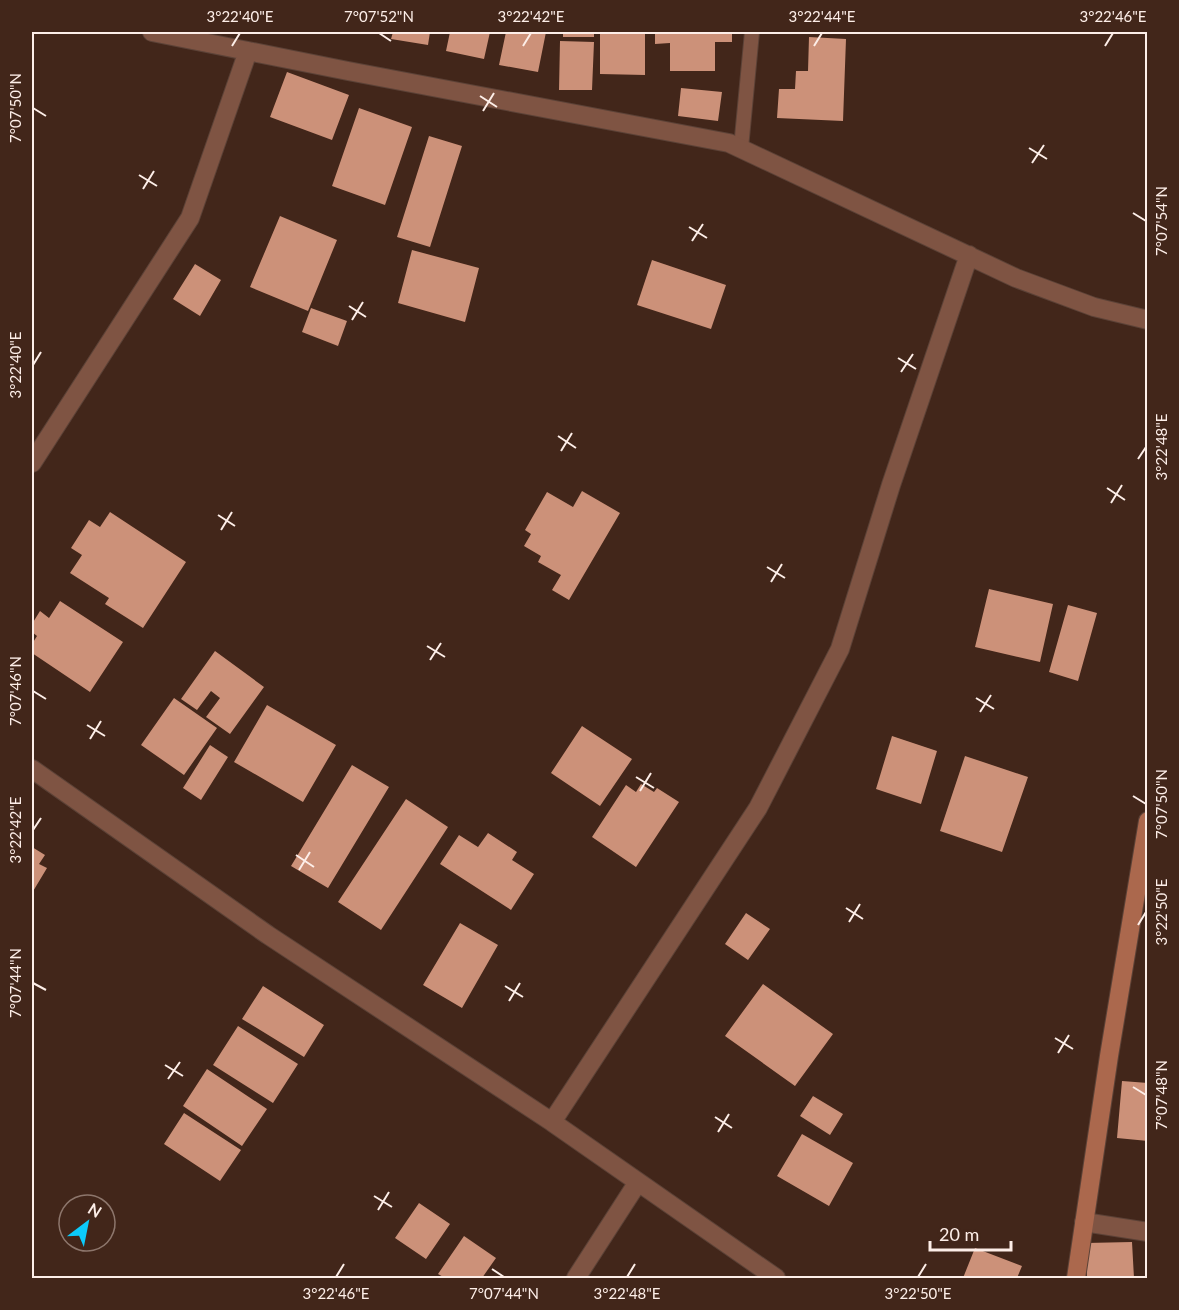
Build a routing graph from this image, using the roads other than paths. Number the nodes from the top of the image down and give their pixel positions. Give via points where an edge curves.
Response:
1 (152, 32) edge
2 (752, 32) edge
3 (248, 51) junction
4 (741, 148) junction
5 (969, 255) junction
6 (1148, 320) edge
7 (32, 463) edge
8 (32, 769) edge
9 (1148, 821) edge
10 (552, 1122) junction
11 (638, 1182) junction
12 (1084, 1222) junction
13 (1148, 1232) edge
14 (576, 1278) edge
15 (776, 1278) edge
16 (1076, 1278) edge

1 - 3 street
2 - 4 lane
3 - 4 street
3 - 7 street via 190,218
4 - 5 street
5 - 6 street via 1016,278 1094,307
5 - 10 street via 840,649 758,808
8 - 10 street via 268,935
9 - 12 street
10 - 11 street
11 - 14 street
11 - 15 street
12 - 13 street
12 - 16 street

